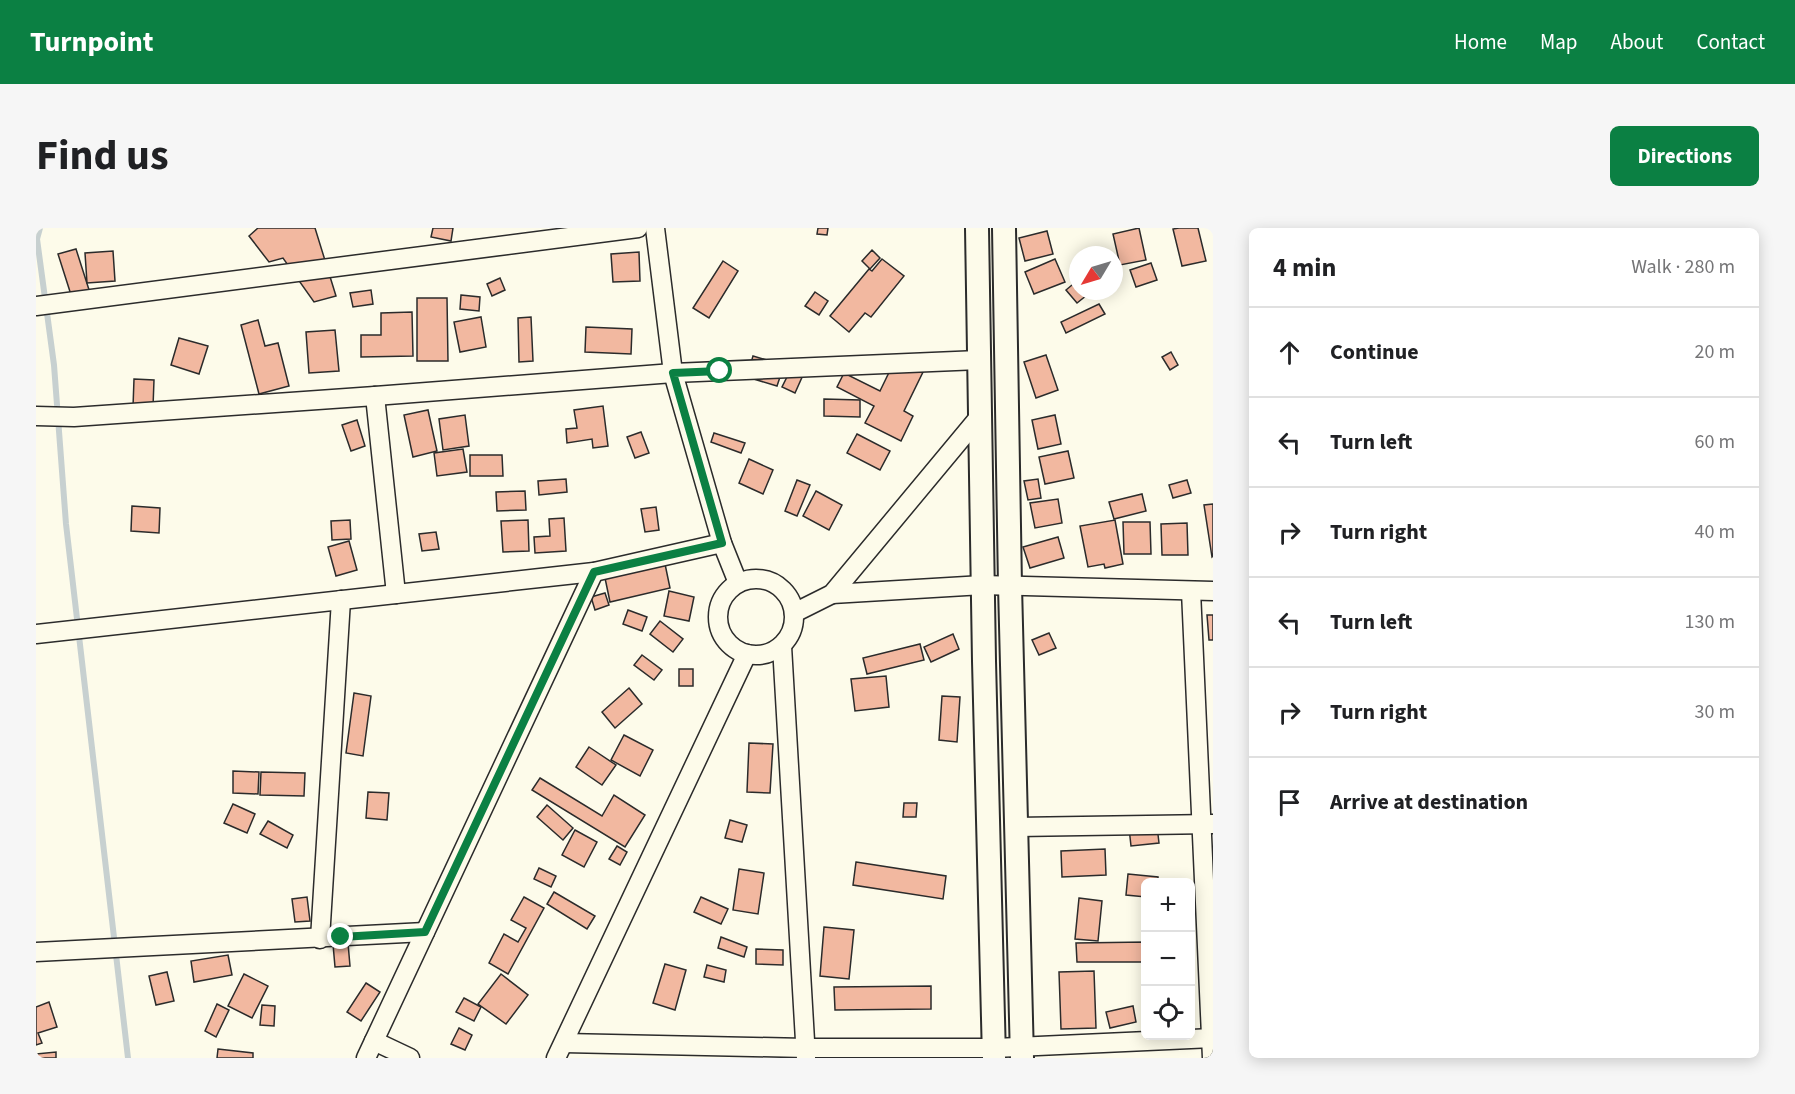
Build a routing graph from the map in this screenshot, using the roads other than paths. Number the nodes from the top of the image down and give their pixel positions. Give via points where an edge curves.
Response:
1 (638, 228) edge
2 (655, 228) edge
3 (977, 228) edge
4 (1004, 228) edge
5 (36, 306) edge
6 (979, 360) junction
7 (673, 373) junction
8 (375, 396) junction
9 (39, 416) edge
10 (980, 416) junction
11 (722, 543) junction
12 (594, 572) junction
13 (738, 583) junction
14 (983, 585) junction
15 (1010, 586) junction
16 (1191, 591) junction
17 (1213, 591) edge
18 (396, 594) junction
19 (832, 594) junction
20 (341, 600) junction
21 (794, 613) junction
22 (36, 634) edge
23 (782, 646) junction
24 (747, 654) junction
25 (1207, 824) edge
26 (1016, 827) junction
27 (425, 932) junction
28 (320, 939) junction
29 (36, 952) edge
30 (1212, 1038) edge
31 (374, 1041) junction
32 (560, 1050) edge
33 (806, 1053) edge
34 (994, 1053) edge
35 (1022, 1053) edge
36 (366, 1058) edge
37 (410, 1058) edge
38 (1212, 1058) edge

1 - 5 street
2 - 7 street
3 - 6 street
4 - 15 street
6 - 7 street
6 - 10 street
7 - 8 street
7 - 11 street
8 - 9 street via 74,417
8 - 18 street
10 - 14 street
10 - 19 street
11 - 12 street
11 - 13 street
12 - 18 street
12 - 27 street
13 - 21 street via 756,578 774,583 788,596
13 - 24 street via 724,595 718,612 720,630 730,646
14 - 15 street
14 - 19 street
14 - 34 street
15 - 16 street
15 - 26 street
16 - 17 street
16 - 25 street
18 - 20 street
19 - 21 street
20 - 22 street
20 - 28 street
21 - 23 street via 792,631
23 - 24 street via 765,655
23 - 33 street
24 - 32 street
25 - 26 street
25 - 30 street
26 - 35 street
27 - 28 street
27 - 31 street
28 - 29 street
30 - 35 street
30 - 38 street
31 - 36 street
31 - 37 street
32 - 33 street
33 - 34 street
34 - 35 street

